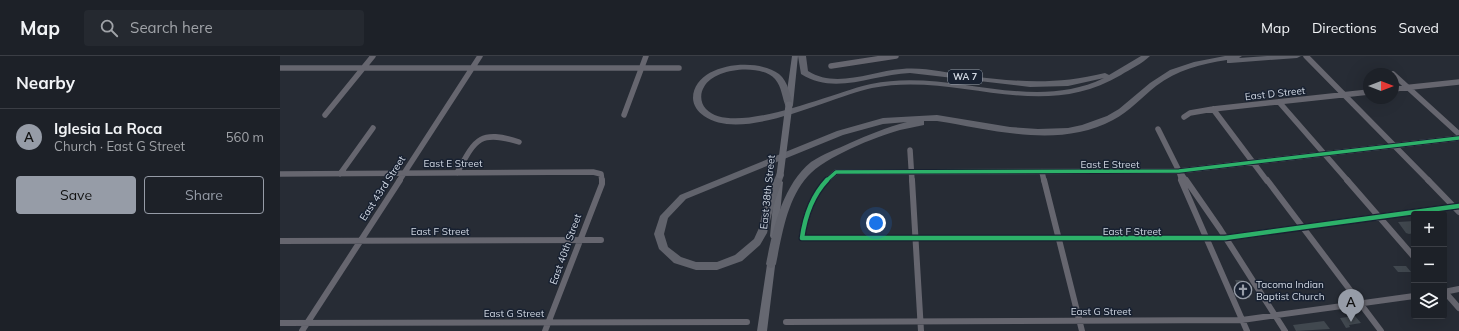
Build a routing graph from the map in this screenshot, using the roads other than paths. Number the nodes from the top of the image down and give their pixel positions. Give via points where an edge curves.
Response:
1 (373, 56) edge
2 (480, 56) edge
3 (646, 56) edge
4 (795, 56) edge
5 (802, 56) edge
6 (896, 56) edge
7 (1238, 56) edge
8 (1297, 56) edge
9 (1306, 56) edge
10 (1144, 58) edge
11 (1195, 64) junction
12 (831, 66) dead end
13 (642, 67) junction
14 (280, 68) edge
15 (363, 68) junction
16 (472, 68) junction
17 (679, 68) dead end
18 (1399, 80) edge
19 (1459, 82) edge
20 (1407, 87) junction
21 (1399, 88) edge
22 (1363, 92) edge
23 (1343, 94) junction
24 (1279, 102) junction
25 (789, 105) junction
26 (1213, 109) junction
27 (325, 115) dead end
28 (624, 115) dead end
29 (1184, 117) dead end
30 (373, 128) dead end
31 (1158, 129) dead end
32 (1015, 131) junction
33 (1459, 134) edge
34 (1459, 138) edge
35 (519, 142) dead end
36 (1394, 146) junction
37 (910, 150) dead end
38 (1325, 154) junction
39 (1254, 163) junction
40 (1179, 171) junction
41 (912, 172) junction
42 (1042, 172) junction
43 (404, 173) junction
44 (457, 173) junction
45 (280, 174) edge
46 (340, 174) junction
47 (601, 174) joint
48 (780, 176) junction
49 (1456, 206) edge
50 (1459, 212) edge
51 (1379, 217) junction
52 (1302, 227) junction
53 (802, 238) joint
54 (1207, 238) junction
55 (1225, 238) junction
56 (915, 239) junction
57 (1058, 239) junction
58 (579, 240) junction
59 (601, 240) dead end
60 (280, 241) edge
61 (360, 241) junction
62 (1411, 253) edge
63 (771, 264) junction
64 (1459, 289) edge
65 (1447, 291) edge
66 (1447, 294) edge
67 (1411, 296) edge
68 (1360, 304) junction
69 (1459, 308) edge
70 (1276, 316) junction
71 (1242, 320) junction
72 (1079, 321) junction
73 (747, 322) dead end
74 (786, 322) dead end
75 (921, 322) junction
76 (280, 323) edge
77 (307, 323) junction
78 (548, 323) junction
79 (302, 331) edge
80 (545, 331) edge
81 (762, 331) edge
82 (921, 331) edge
83 (1082, 331) edge
84 (1247, 331) edge
85 (1285, 331) edge
86 (1381, 331) edge

1 - 15 street
2 - 16 street, East 43rd Street
3 - 13 street
4 - 25 main road, East 38th Street
5 - 10 highway, WA 7 via 804,72 814,79 825,82 904,70 1044,86 1076,83 1094,78
6 - 12 street
7 - 11 highway
8 - 11 highway
9 - 23 street
10 - 25 highway via 1105,81 1062,93 1026,96 939,82 902,81 868,87 774,115 740,122 710,116 700,107 697,97 702,84 712,75 731,68 753,67 768,70 779,79
11 - 32 highway via 1167,74 1121,111 1096,123 1059,132
13 - 16 street
13 - 17 street
13 - 28 street
14 - 15 street
15 - 16 street
15 - 27 street
16 - 43 street, East 43rd Street
18 - 20 street
19 - 20 street
20 - 21 street
20 - 33 street
22 - 23 street, East D Street
23 - 24 street, East D Street
23 - 36 street
24 - 26 street, East D Street
24 - 38 street
25 - 48 main road, East 38th Street, bridge
26 - 29 street, East D Street via 1190,113
26 - 39 street
30 - 46 street
31 - 40 street
32 - 48 highway via 951,120 921,118 883,120 840,133 683,197 669,210 662,222 660,238 667,253 683,264 702,267 723,264 746,253 760,237
32 - 63 highway via 942,122 915,124 890,130 833,154 807,171 795,188
34 - 36 street, East E Street
35 - 44 street via 502,136 478,139
36 - 38 street, East E Street
36 - 49 street
37 - 41 street
38 - 39 street, East E Street
38 - 51 street
39 - 40 street, East E Street
39 - 52 street
40 - 42 street, East E Street
40 - 54 street via 1183,186
40 - 55 street
41 - 42 street, East E Street
41 - 53 street, East E Street via 836,172 824,182 816,194
41 - 56 street
42 - 57 street
43 - 44 street, East E Street
43 - 46 street, East E Street
43 - 61 street, East 43rd Street
44 - 47 street, East E Street
45 - 46 street, East E Street
47 - 58 street, East 40th Street via 602,184
48 - 63 main road, East 38th Street
49 - 50 street
49 - 51 street, East F Street
51 - 52 street, East F Street
51 - 62 street
52 - 55 street, East F Street
52 - 68 street
53 - 56 street, East F Street
54 - 55 street, East F Street
54 - 57 street, East F Street
54 - 71 street
55 - 70 street
56 - 57 street, East F Street
56 - 75 street
57 - 72 street
58 - 59 street, East F Street
58 - 61 street, East F Street
58 - 78 street, East 40th Street
60 - 61 street, East F Street
61 - 77 street, East 43rd Street
63 - 81 main road, East 38th Street
64 - 65 street
66 - 69 street
67 - 68 street, East G Street
68 - 70 street, East G Street
68 - 86 street
70 - 71 street, East G Street
70 - 85 street
71 - 72 street, East G Street
71 - 84 street
72 - 75 street, East G Street
72 - 83 street
73 - 78 street, East G Street
74 - 75 street, East G Street
75 - 82 street
76 - 77 street, East G Street
77 - 78 street, East G Street
77 - 79 street, East 43rd Street
78 - 80 street, East 40th Street

